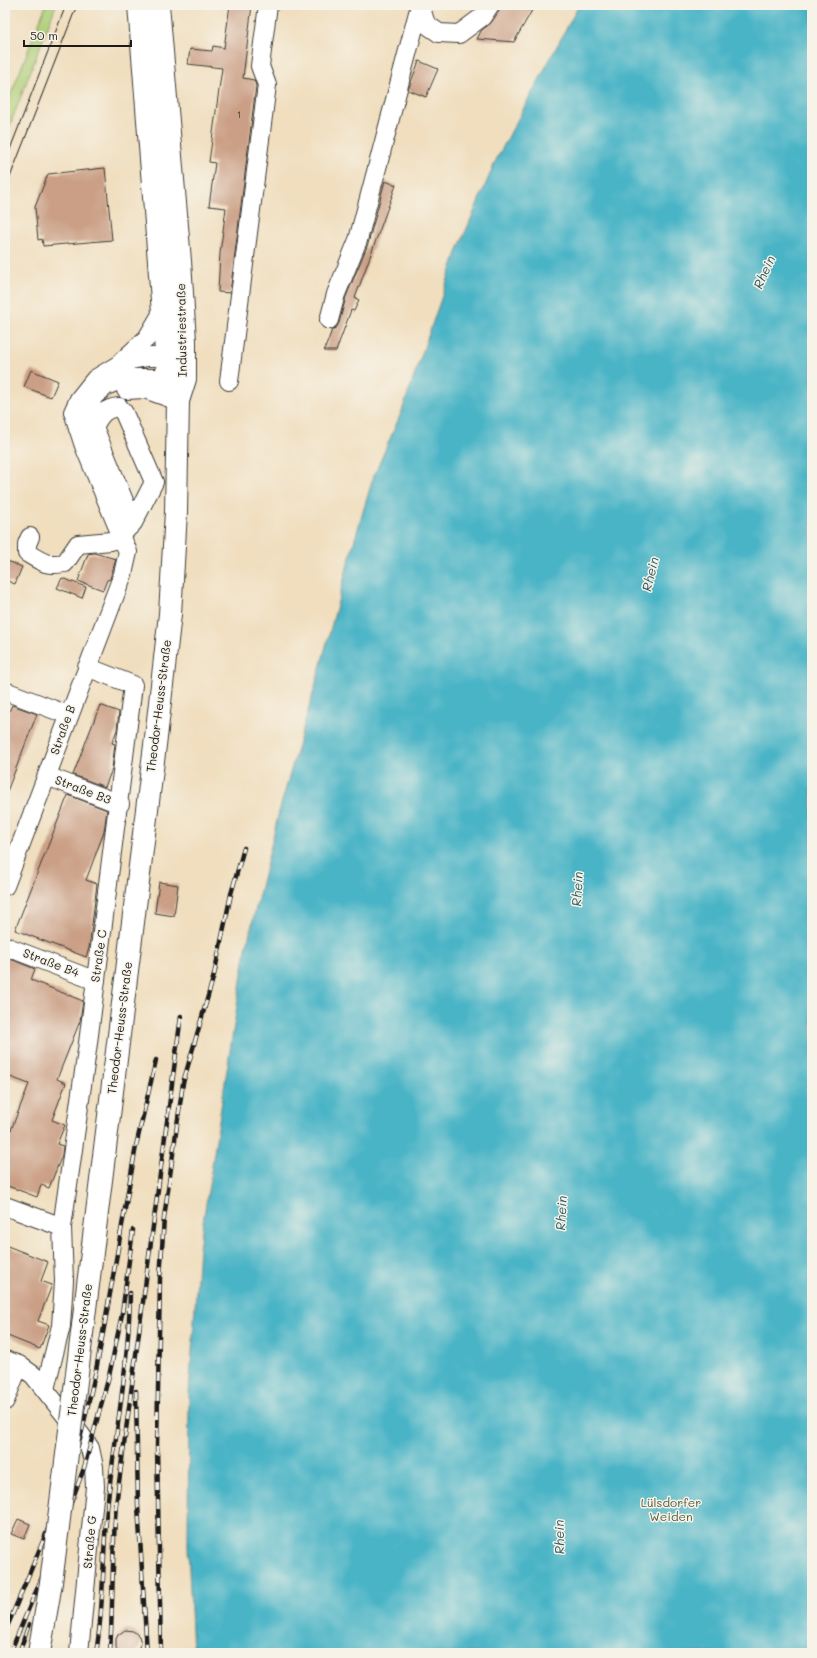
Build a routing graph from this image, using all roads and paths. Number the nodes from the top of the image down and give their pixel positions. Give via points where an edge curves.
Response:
1 (139, 5) edge
2 (158, 5) edge
3 (268, 5) edge
4 (420, 5) edge
5 (490, 5) edge
6 (163, 310) junction
7 (329, 320) dead end
8 (118, 365) junction
9 (176, 367) junction
10 (229, 380) dead end
11 (178, 401) junction
12 (87, 412) junction
13 (78, 429) junction
14 (127, 529) junction
15 (30, 537) dead end
16 (87, 666) junction
17 (5, 691) edge
18 (68, 715) junction
19 (47, 776) junction
20 (120, 804) junction
21 (5, 886) edge
22 (5, 946) edge
23 (96, 981) junction
24 (5, 1206) edge
25 (62, 1227) junction
26 (12, 1363) edge
27 (45, 1389) junction
28 (5, 1401) edge
29 (39, 1653) edge
30 (79, 1653) edge

1 - 6 main road, Industriestraße
2 - 9 main road, Industriestraße via 180,260
3 - 10 lane via 260,66 267,85
4 - 5 lane via 426,24 439,33 459,34 482,17
4 - 7 lane via 358,240 336,294
6 - 8 lane via 147,338
6 - 9 main road, Industriestraße
8 - 9 lane via 131,360
8 - 13 lane via 95,379 79,399 74,412
9 - 11 main road, Industriestraße
9 - 12 lane via 125,378 106,386 94,396
11 - 12 lane via 145,389 127,390 108,396
11 - 29 main road, Theodor-Heuss-Straße, bridge via 176,512 170,614 52,1575
12 - 13 lane
13 - 14 lane via 84,446
14 - 14 lane via 94,427 101,414 111,407 119,407 124,413 154,482
14 - 15 lane via 110,541 78,544 65,563 52,565 28,553 27,544
14 - 16 lane, Straße B via 128,552 123,574
16 - 18 lane, Straße B
16 - 20 lane, Straße C via 134,685
17 - 18 lane
18 - 19 lane, Straße B
19 - 20 lane, Straße B3
19 - 21 lane, Straße B
20 - 23 lane, Straße C
22 - 23 lane, Straße B4
23 - 25 lane, Straße C
24 - 25 lane
25 - 27 lane, Straße C via 64,1281 61,1326
26 - 27 lane, Straße G via 33,1375
26 - 28 lane
27 - 30 lane, Straße G via 90,1448 94,1467 95,1487

